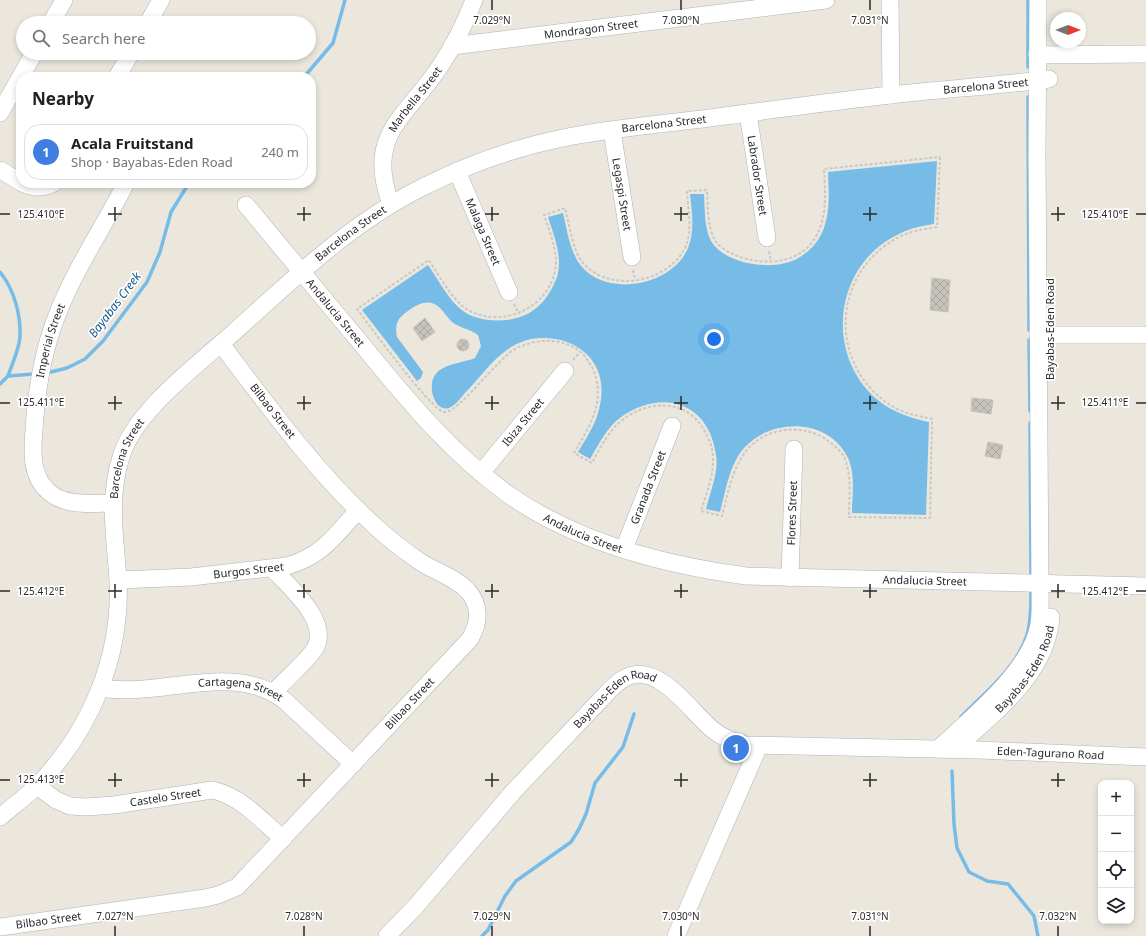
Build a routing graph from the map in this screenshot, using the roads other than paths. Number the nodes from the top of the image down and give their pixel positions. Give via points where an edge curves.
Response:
1 (64, 0) edge
2 (161, 0) edge
3 (474, 0) edge
4 (826, 0) edge
5 (890, 0) edge
6 (1038, 0) edge
7 (1050, 0) edge
8 (55, 16) edge
9 (152, 16) edge
10 (452, 46) junction
11 (1146, 54) edge
12 (1043, 55) junction
13 (30, 60) edge
14 (127, 60) edge
15 (23, 72) edge
16 (120, 72) edge
17 (1043, 79) junction
18 (16, 85) edge
19 (891, 95) junction
20 (0, 113) edge
21 (748, 113) junction
22 (612, 131) junction
23 (0, 170) edge
24 (457, 171) junction
25 (16, 179) edge
26 (123, 188) edge
27 (391, 204) junction
28 (246, 205) dead end
29 (767, 238) dead end
30 (632, 258) dead end
31 (301, 271) junction
32 (509, 292) dead end
33 (1044, 334) junction
34 (1146, 334) edge
35 (221, 344) junction
36 (565, 370) dead end
37 (672, 426) dead end
38 (794, 449) dead end
39 (481, 473) junction
40 (113, 503) junction
41 (358, 510) junction
42 (624, 549) junction
43 (273, 569) junction
44 (790, 578) junction
45 (118, 580) junction
46 (1046, 584) junction
47 (1146, 586) edge
48 (101, 688) junction
49 (274, 692) junction
50 (975, 730) junction
51 (758, 746) junction
52 (938, 749) junction
53 (954, 749) junction
54 (979, 750) junction
55 (1146, 757) edge
56 (353, 764) junction
57 (37, 786) junction
58 (0, 817) edge
59 (283, 839) junction
60 (0, 927) edge
61 (387, 936) edge
62 (676, 936) edge

1 - 8 street
2 - 9 street
3 - 10 street, Marbella Street
4 - 10 street, Mondragon Street
5 - 19 street
6 - 12 street, Bayabas-Eden Road
7 - 12 street, Bayabas-Eden Road
10 - 27 street, Marbella Street via 439,68 396,121 385,142 382,173
11 - 12 street
12 - 17 street, Bayabas-Eden Road
13 - 15 street
14 - 16 street
17 - 19 street, Barcelona Street
17 - 33 street, Bayabas-Eden Road
18 - 20 street
19 - 21 street, Barcelona Street
21 - 22 street, Barcelona Street
21 - 29 street, Labrador Street
22 - 24 street, Barcelona Street via 530,146
22 - 30 street, Legaspi Street
23 - 25 street
24 - 27 street, Barcelona Street
24 - 32 street, Malaga Street
26 - 40 street, Imperial Street via 73,282 52,330 45,352 33,437 33,462 37,479 49,492 61,500
27 - 31 street, Barcelona Street via 341,238
28 - 31 street, Andalucia Street
31 - 35 street, Barcelona Street
31 - 39 street, Andalucia Street via 408,400 454,450
33 - 34 street
33 - 46 street, Bayabas-Eden Road
35 - 40 street, Barcelona Street via 162,398 130,435 115,478
35 - 41 street, Bilbao Street via 288,430
36 - 39 street, Ibiza Street
37 - 42 street, Granada Street
38 - 44 street, Flores Street
39 - 42 street, Andalucia Street via 546,517
40 - 45 street, Barcelona Street
41 - 43 street, Burgos Street via 314,556
41 - 56 street, Bilbao Street via 383,533 422,562 468,591 477,609 478,619 470,639
42 - 44 street, Andalucia Street via 662,562 707,571
43 - 45 street, Burgos Street via 190,577
43 - 49 street via 311,612 318,629 318,640 314,650
44 - 46 street, Andalucia Street
45 - 48 street, Barcelona Street via 116,632
46 - 47 street, Andalucia Street
46 - 50 street, Bayabas-Eden Road via 1050,627 1040,657 1017,689
46 - 52 street, Bayabas-Eden Road via 1039,625 1024,662
48 - 49 street, Cartagena Street via 136,691 221,681 240,682
48 - 57 street, Barcelona Street via 78,732
49 - 56 street, Cartagena Street
50 - 53 street, Bayabas-Eden Road
50 - 54 street via 974,742
51 - 52 street, Bayabas-Eden Road
51 - 61 street, Bayabas-Eden Road via 735,742 714,731 661,680 647,674 633,675 620,681 513,792 416,906
51 - 62 street
52 - 53 street, Bayabas-Eden Road
53 - 54 street, Eden-Tagurano Road
54 - 55 street, Eden-Tagurano Road
56 - 59 street, Bilbao Street
57 - 58 street, Barcelona Street
57 - 59 street, Castelo Street via 56,800 70,806 86,807 212,790 238,800
59 - 60 street, Bilbao Street via 237,887 218,895

